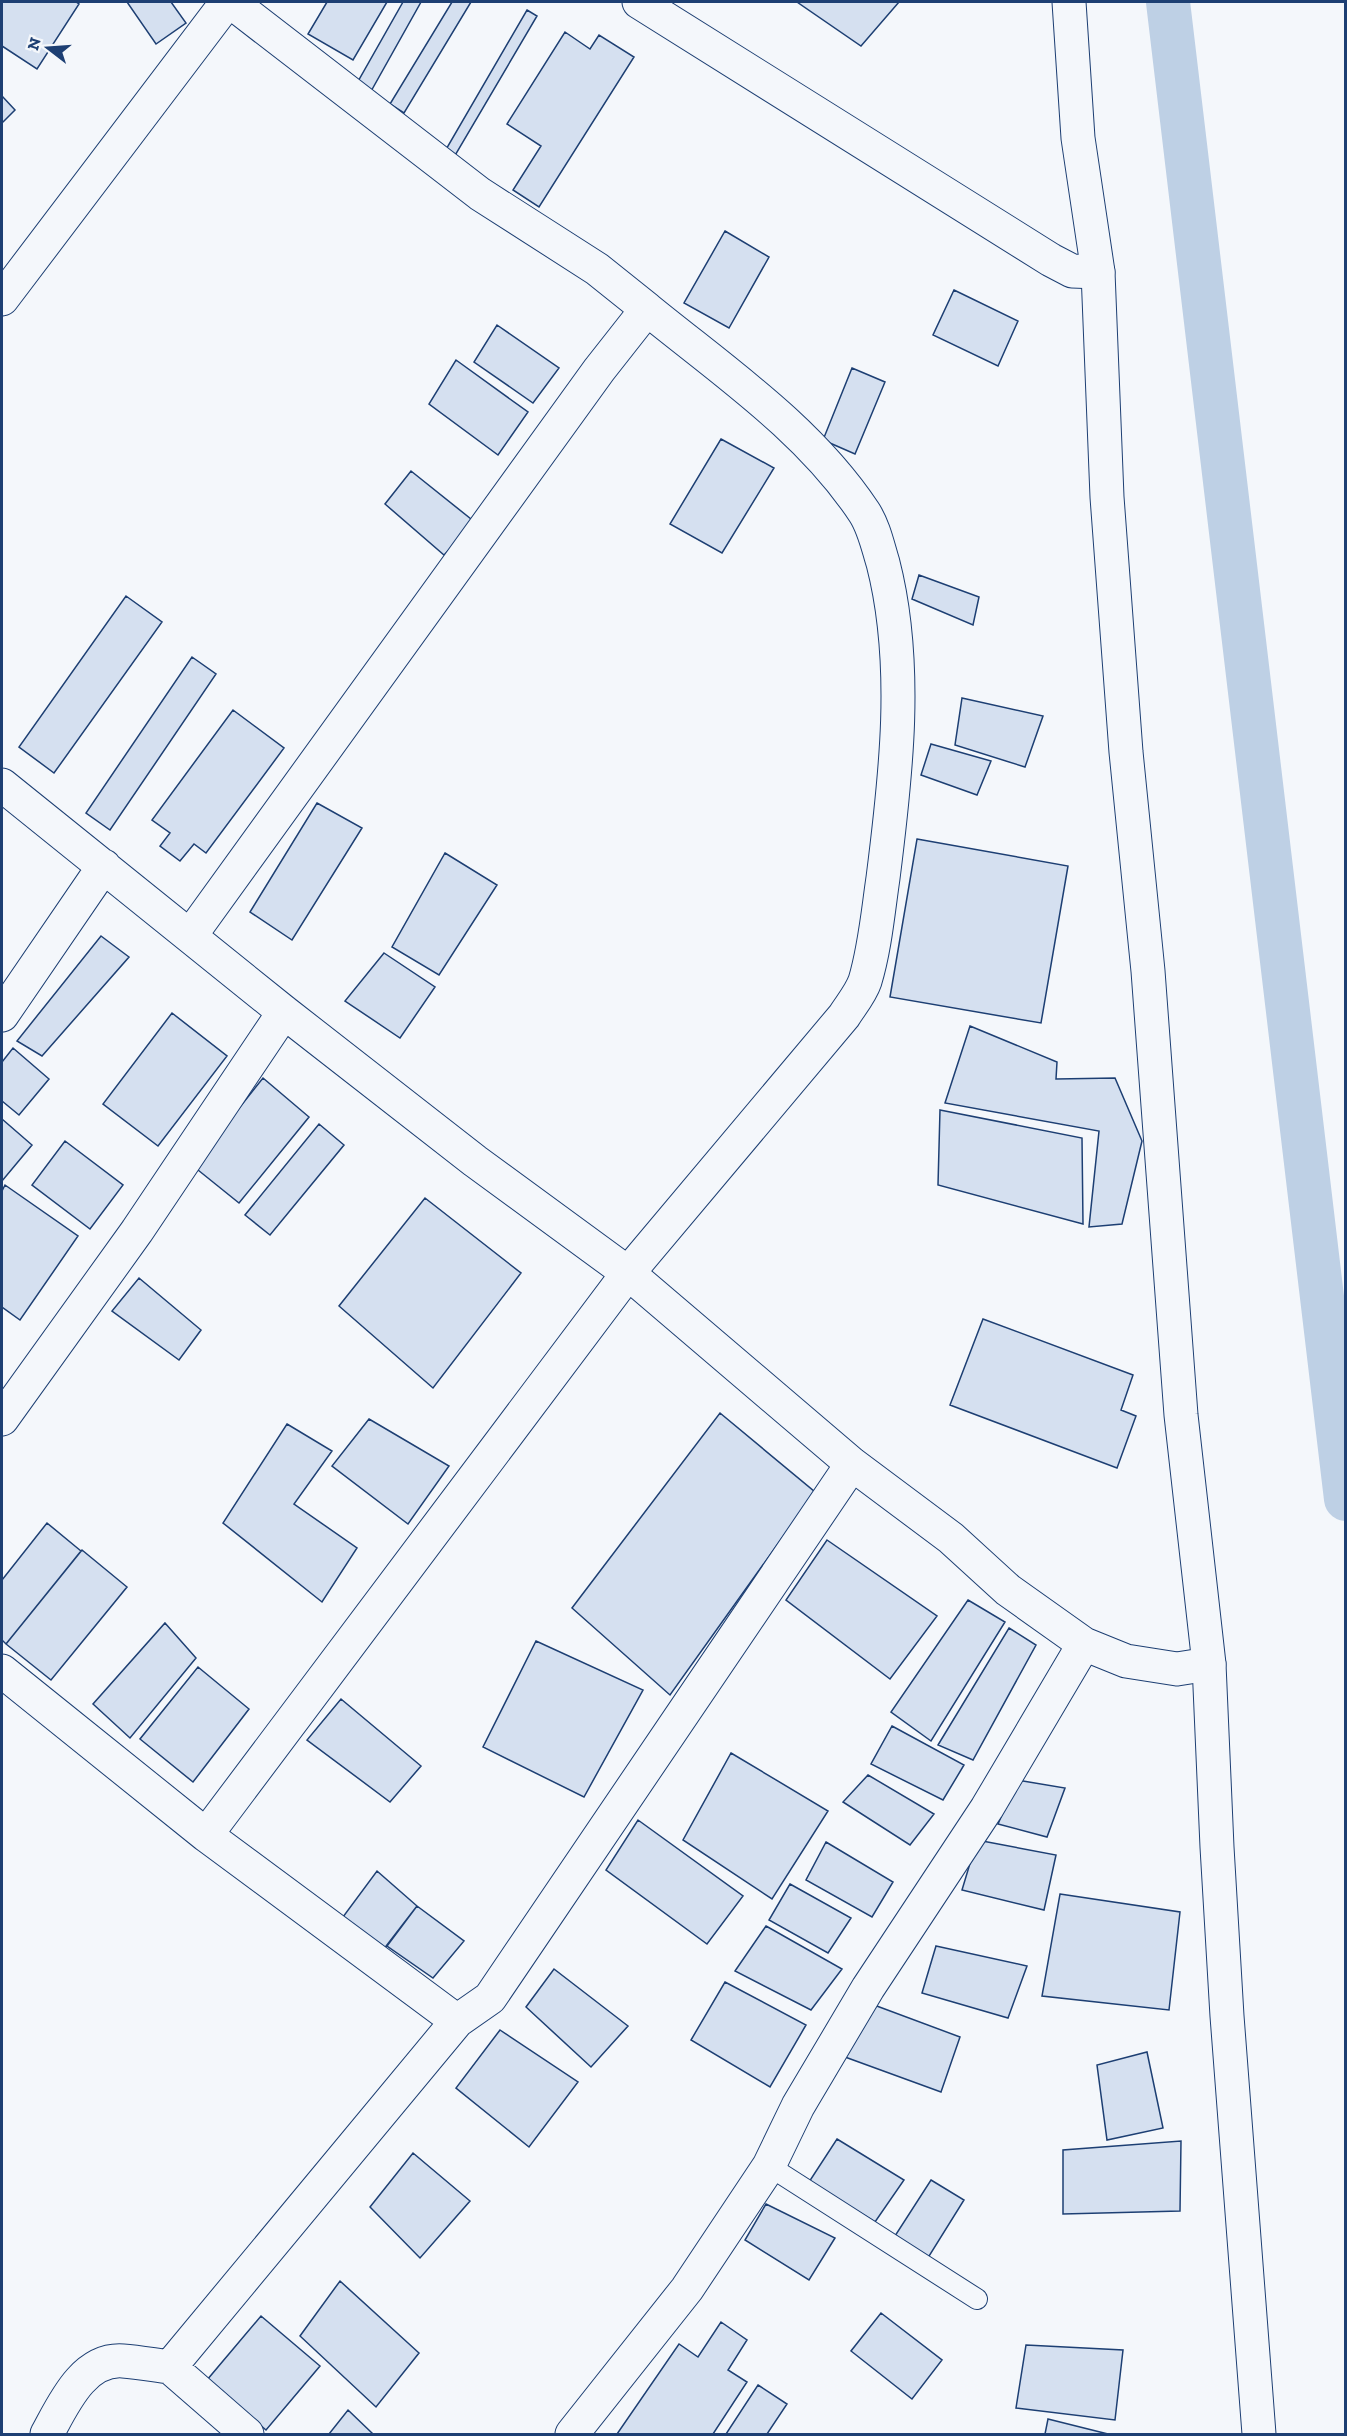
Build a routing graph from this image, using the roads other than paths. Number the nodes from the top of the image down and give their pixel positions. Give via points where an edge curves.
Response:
1 (229, 2) edge
2 (639, 2) edge
3 (1069, 2) edge
4 (1074, 268) junction
5 (2, 299) edge
6 (646, 309) junction
7 (2, 785) edge
8 (104, 866) junction
9 (190, 936) junction
10 (284, 1012) junction
11 (2, 1015) edge
12 (628, 1273) junction
13 (2, 1419) edge
14 (852, 1464) junction
15 (1084, 1644) junction
16 (1193, 1667) junction
17 (2, 1671) edge
18 (206, 1835) junction
19 (457, 2021) junction
20 (769, 2166) junction
21 (977, 2300) dead end
22 (170, 2367) junction
23 (577, 2433) edge
24 (47, 2434) edge
25 (247, 2434) edge
26 (1259, 2434) edge

1 - 5 street
1 - 6 street via 480,194 597,270
2 - 4 street
3 - 4 street via 1078,138
4 - 16 street via 1107,497 1126,752 1148,971 1181,1415
6 - 9 street
6 - 12 street via 773,411 834,471 866,515 887,581 895,638 897,705 891,814 877,924 864,983 844,1016
7 - 8 street
8 - 9 street
8 - 11 street
9 - 10 street
10 - 12 street via 474,1161
10 - 13 street via 137,1231
12 - 14 street
12 - 18 street
14 - 15 street via 951,1538 1008,1590
14 - 19 street via 490,1998
15 - 16 street via 1126,1661
15 - 20 street via 987,1808 868,1988 798,2106
16 - 26 street via 1216,1847
17 - 18 street
18 - 19 street
19 - 22 street
20 - 21 lane
20 - 23 street via 687,2289
22 - 24 street via 122,2360 102,2364 69,2394
22 - 25 street

